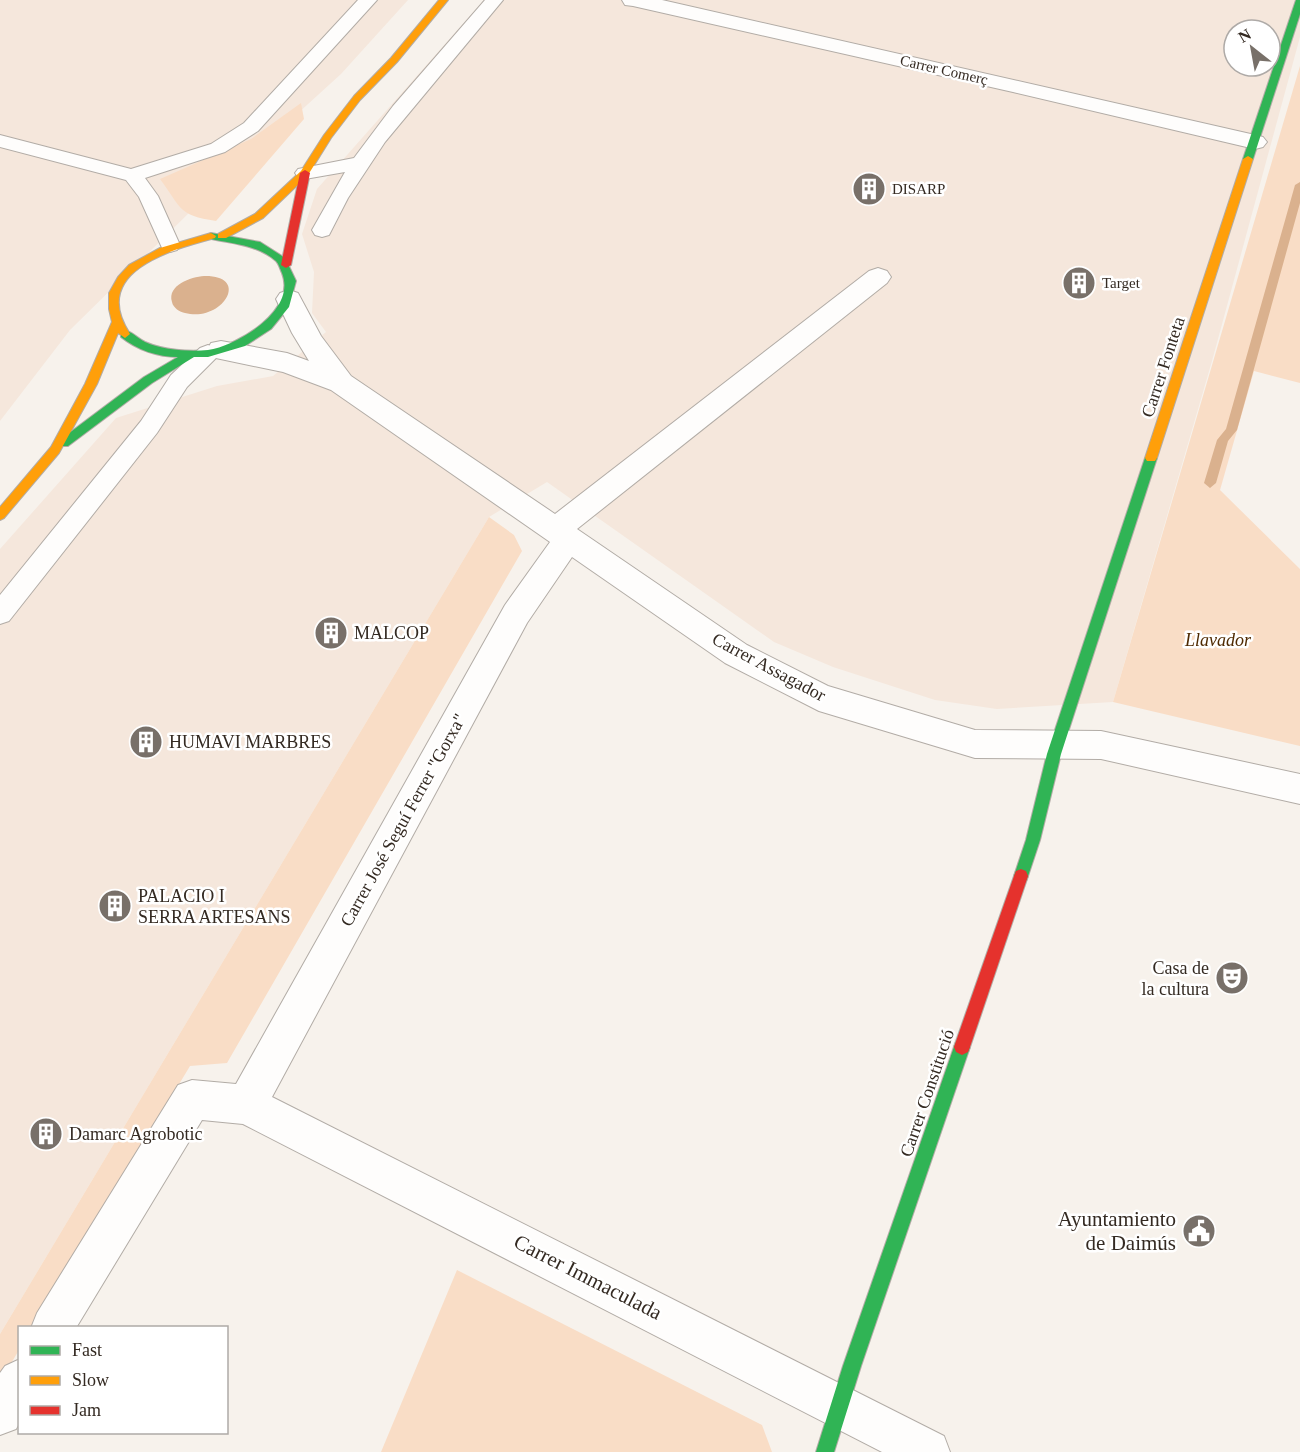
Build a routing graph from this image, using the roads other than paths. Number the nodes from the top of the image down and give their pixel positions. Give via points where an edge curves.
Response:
1 (368, 0) edge
2 (444, 0) edge
3 (494, 0) edge
4 (633, 0) edge
5 (1300, 0) edge
6 (0, 141) edge
7 (1255, 142) junction
8 (359, 163) junction
9 (304, 173) junction
10 (132, 176) junction
11 (322, 230) dead end
12 (222, 236) junction
13 (170, 245) junction
14 (286, 265) junction
15 (878, 277) dead end
16 (289, 299) junction
17 (117, 324) junction
18 (206, 353) junction
19 (340, 383) junction
20 (55, 450) junction
21 (0, 515) edge
22 (561, 536) junction
23 (0, 614) edge
24 (1056, 744) junction
25 (1300, 789) edge
26 (246, 1105) junction
27 (53, 1326) edge
28 (18, 1384) edge
29 (839, 1407) junction
30 (0, 1413) edge
31 (825, 1452) edge
32 (928, 1452) edge

1 - 10 lane via 251,127 218,148
2 - 9 street via 357,98
3 - 8 lane
4 - 7 street, Carrer Comerç
5 - 7 street, Carrer Fonteta
6 - 10 lane
7 - 24 street, Carrer Fonteta
8 - 9 lane
8 - 11 lane
9 - 12 street via 259,216
9 - 14 street
10 - 13 lane via 148,196
12 - 13 street
12 - 14 street via 261,245
13 - 17 street via 135,266 122,279 113,309
14 - 16 street via 291,281
15 - 22 street, Carrer José Seguí Ferrer "Gorxa"
16 - 18 street via 277,318 257,335
16 - 19 street, Carrer Assagador via 303,332
17 - 18 street via 128,337 146,348 166,353
17 - 20 street via 91,384
18 - 19 street, Carrer Assagador via 288,363
18 - 20 street via 148,380
18 - 23 lane via 179,381
19 - 22 street, Carrer Assagador
20 - 21 street
22 - 24 street, Carrer Assagador via 736,654 819,697 975,744
22 - 26 street, Carrer José Seguí Ferrer "Gorxa"
24 - 25 street, Carrer Assagador via 1101,744
24 - 29 street, Carrer Constitució via 1033,840
26 - 27 street, Carrer Immaculada via 192,1099
26 - 29 street, Carrer Immaculada
28 - 30 street
29 - 31 street, Carrer Constitució
29 - 32 street, Carrer Immaculada

